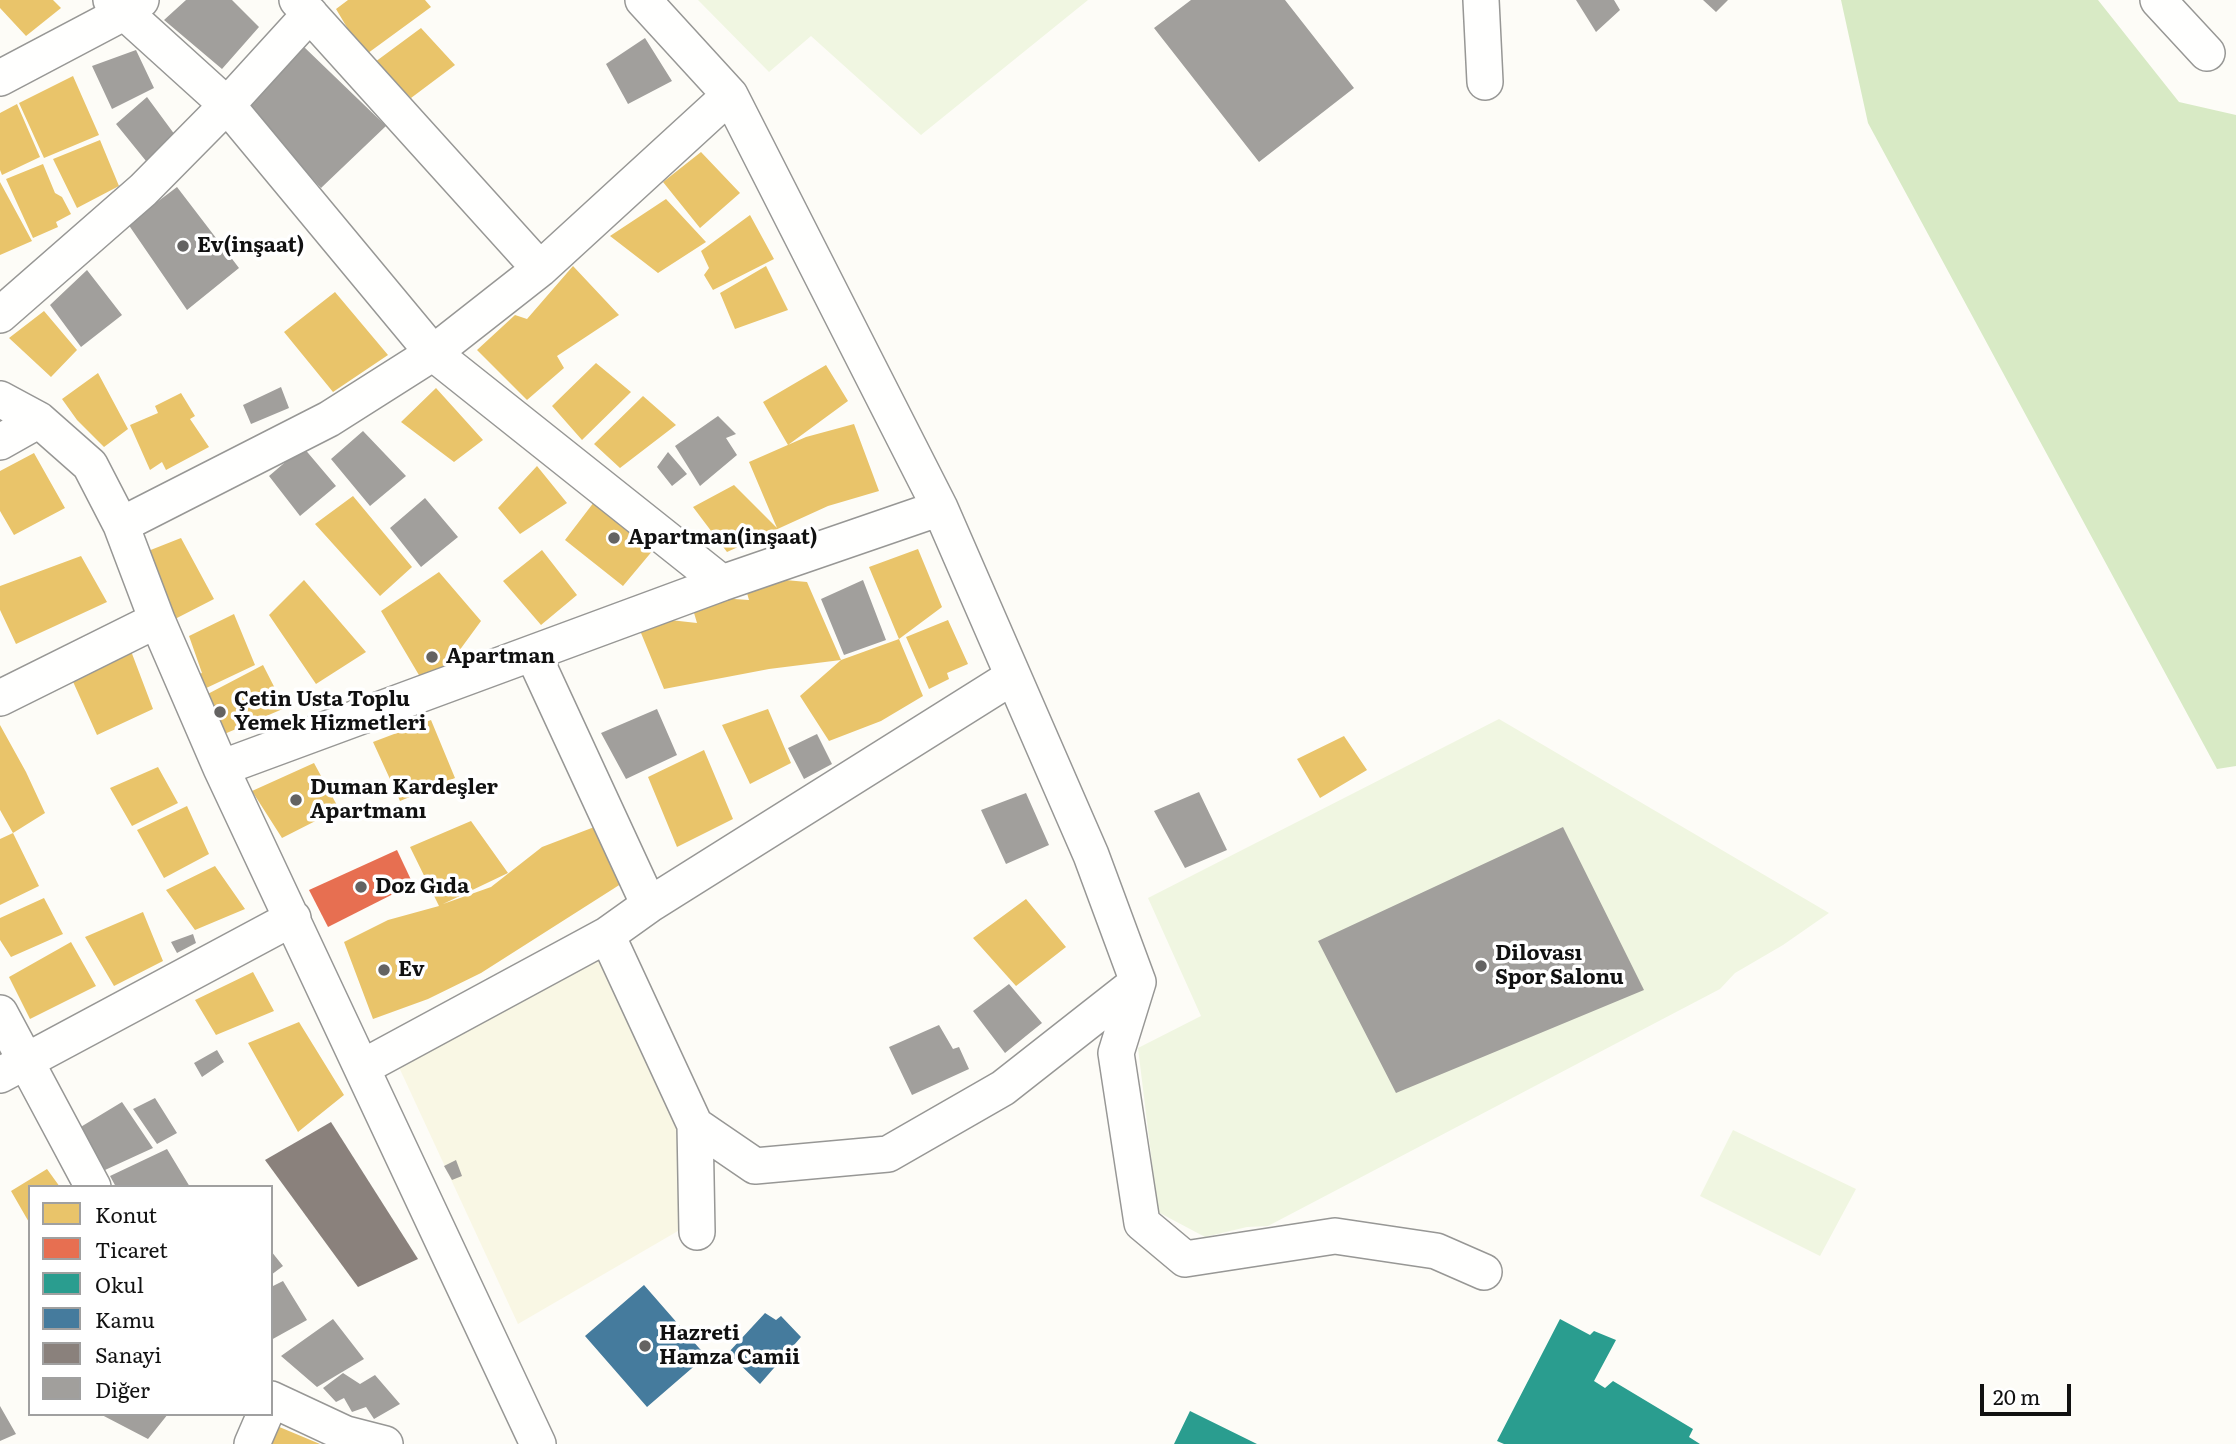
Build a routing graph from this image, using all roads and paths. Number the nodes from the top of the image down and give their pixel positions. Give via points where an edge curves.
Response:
1 (643, 0) edge
2 (1482, 0) edge
3 (2158, 0) edge
4 (126, 4) edge
5 (303, 7) edge
6 (2207, 53) dead end
7 (0, 78) edge
8 (1485, 82) dead end
9 (730, 95) junction
10 (226, 106) junction
11 (540, 270) junction
12 (0, 315) edge
13 (433, 353) junction
14 (0, 399) edge
15 (39, 421) junction
16 (0, 442) edge
17 (940, 508) junction
18 (121, 526) junction
19 (722, 583) junction
20 (157, 620) junction
21 (533, 654) junction
22 (1012, 677) junction
23 (0, 698) edge
24 (221, 768) junction
25 (649, 905) junction
26 (293, 918) junction
27 (607, 935) junction
28 (1138, 982) junction
29 (0, 1013) edge
30 (363, 1067) junction
31 (12, 1068) edge
32 (695, 1125) junction
33 (92, 1185) edge
34 (697, 1232) dead end
35 (1484, 1272) dead end
36 (273, 1400) edge
37 (264, 1416) edge
38 (252, 1444) edge
39 (385, 1444) edge
40 (538, 1444) edge

1 - 9 street
2 - 8 street
3 - 6 street
4 - 7 street
4 - 10 street
5 - 10 street
5 - 11 street
9 - 11 street
9 - 17 street
10 - 12 street via 143,190
10 - 13 street
11 - 13 street
13 - 18 street via 329,419
13 - 19 street
14 - 15 street
15 - 16 street
15 - 18 street via 90,465
17 - 19 street
17 - 22 street
18 - 20 street
19 - 21 street
20 - 23 street
20 - 24 street
21 - 24 street
21 - 25 street
22 - 25 street
22 - 28 street via 1091,855
24 - 26 street
25 - 27 street
26 - 30 street
26 - 31 street
27 - 30 street
27 - 32 street
28 - 32 street via 1003,1088 888,1154 755,1166
28 - 35 street via 1116,1053 1142,1223 1185,1259 1335,1236 1436,1251
29 - 31 street
30 - 40 street
31 - 33 street
32 - 34 street
36 - 39 street via 345,1434
37 - 38 street

